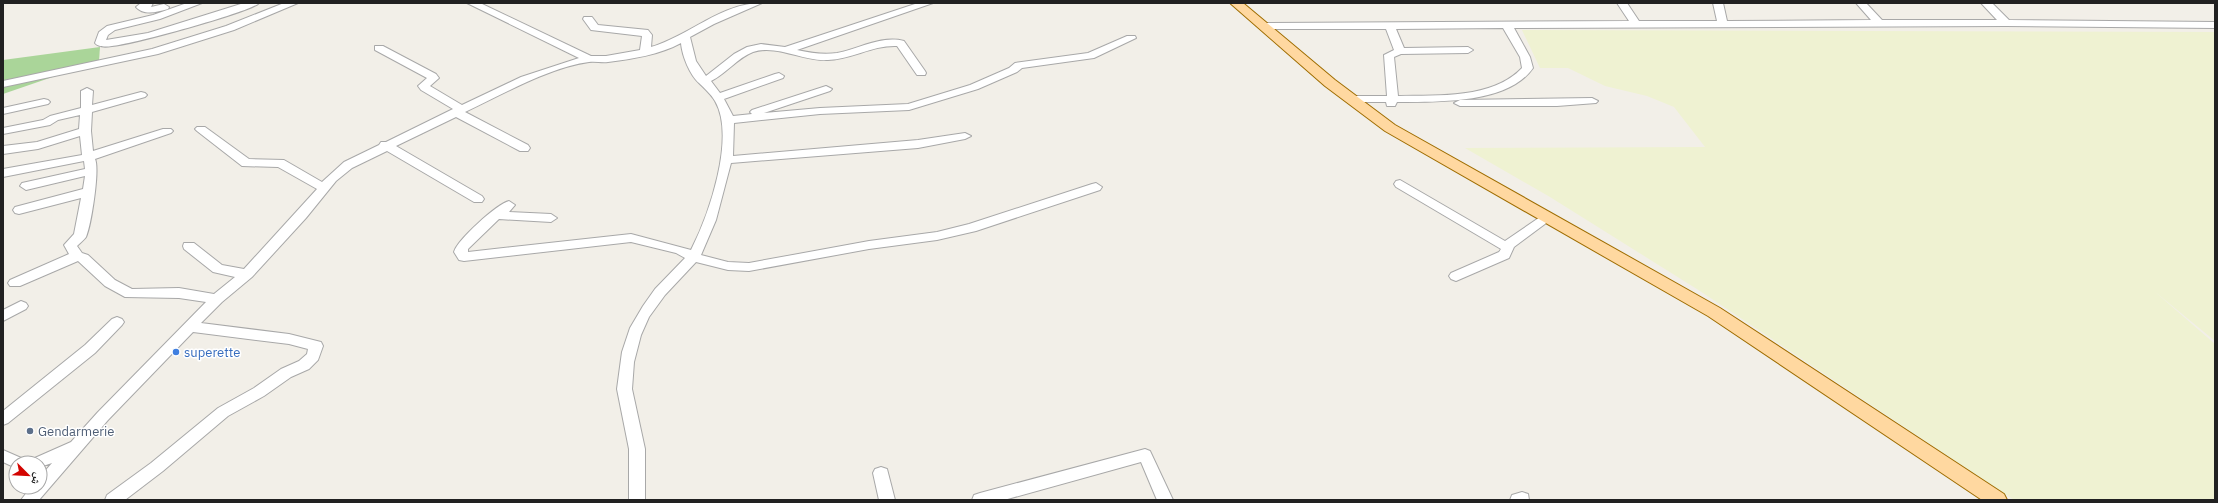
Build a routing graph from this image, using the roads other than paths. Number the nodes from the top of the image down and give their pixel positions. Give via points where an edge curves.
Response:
1 (148, 3) edge
2 (186, 3) edge
3 (197, 3) edge
4 (254, 3) edge
5 (293, 3) edge
6 (472, 3) edge
7 (757, 3) edge
8 (928, 3) edge
9 (1236, 3) edge
10 (1622, 3) edge
11 (1718, 3) edge
12 (1861, 3) edge
13 (1986, 3) edge
14 (588, 19) dead end
15 (2006, 23) junction
16 (1506, 24) junction
17 (1880, 24) junction
18 (1636, 25) junction
19 (1721, 25) junction
20 (2215, 25) edge
21 (1265, 26) junction
22 (1390, 26) junction
23 (686, 37) junction
24 (1131, 38) dead end
25 (379, 48) dead end
26 (784, 50) junction
27 (1468, 50) dead end
28 (1400, 51) junction
29 (645, 52) junction
30 (589, 59) junction
31 (921, 73) dead end
32 (780, 76) dead end
33 (703, 81) junction
34 (3, 84) edge
35 (826, 89) dead end
36 (87, 91) dead end
37 (141, 95) dead end
38 (718, 98) junction
39 (1392, 101) junction
40 (1592, 101) dead end
41 (44, 102) dead end
42 (1354, 102) junction
43 (3, 111) edge
44 (85, 111) junction
45 (458, 111) junction
46 (734, 119) junction
47 (46, 123) junction
48 (201, 129) dead end
49 (3, 131) edge
50 (85, 131) junction
51 (167, 131) dead end
52 (966, 136) dead end
53 (38, 145) junction
54 (385, 145) junction
55 (524, 148) dead end
56 (3, 150) edge
57 (88, 157) junction
58 (727, 160) junction
59 (91, 171) junction
60 (3, 173) edge
61 (1400, 184) dead end
62 (26, 186) dead end
63 (1096, 187) dead end
64 (324, 188) junction
65 (88, 192) junction
66 (478, 199) dead end
67 (509, 205) dead end
68 (19, 210) dead end
69 (496, 215) junction
70 (551, 218) dead end
71 (1547, 218) junction
72 (189, 246) dead end
73 (1508, 248) junction
74 (78, 256) junction
75 (693, 258) junction
76 (248, 274) junction
77 (1456, 276) dead end
78 (15, 283) dead end
79 (217, 299) junction
80 (21, 306) dead end
81 (3, 316) edge
82 (117, 322) dead end
83 (190, 327) junction
84 (3, 419) edge
85 (78, 444) junction
86 (48, 458) edge
87 (882, 473) dead end
88 (29, 500) edge
89 (113, 500) edge
90 (637, 500) edge
91 (887, 500) edge
92 (980, 500) edge
93 (1165, 500) edge
94 (1997, 500) edge

1 - 2 street via 141,7 150,10
3 - 4 street via 111,28 103,34 100,43 133,39
5 - 34 street via 230,28 154,52
6 - 30 street
7 - 23 street via 710,22
8 - 26 street
9 - 21 main road
10 - 18 street
11 - 19 street
12 - 17 street
13 - 15 street
14 - 29 street via 595,28 644,32 647,35
15 - 17 street
15 - 20 street
16 - 18 street
16 - 22 street
16 - 39 street via 1525,57 1528,68 1524,76 1473,95
17 - 19 street
18 - 19 street
21 - 22 street
21 - 42 main road
22 - 28 street
23 - 29 street
23 - 33 street via 686,51 695,71
24 - 46 street via 1090,56 1019,65 974,87 909,107 820,111
25 - 45 street via 432,76 434,78 424,86 425,88
26 - 31 street via 828,58 882,42 900,43
26 - 33 street via 751,49 734,58 713,77
27 - 28 street
28 - 39 street via 1389,55 1388,60
29 - 30 street via 606,59
30 - 45 street via 525,79
32 - 38 street
33 - 38 street
35 - 46 street
36 - 44 street
37 - 44 street
38 - 46 street via 727,114
39 - 40 street
39 - 42 street
41 - 43 street
42 - 71 main road via 1390,128
44 - 47 street via 54,118
44 - 50 street
45 - 54 street
45 - 55 street
46 - 58 street
47 - 49 street
47 - 53 street
48 - 64 street via 246,163 280,163
50 - 53 street
50 - 57 street
51 - 57 street
52 - 58 street via 918,144
53 - 56 street
54 - 64 street via 348,165
54 - 66 street
57 - 59 street
57 - 60 street
58 - 75 street via 707,226
59 - 62 street
59 - 65 street
61 - 73 street
63 - 75 street via 972,228 937,236 869,245 749,267 728,266
64 - 76 street
65 - 68 street
65 - 74 street via 80,236 70,245
67 - 69 street
69 - 70 street
69 - 75 street via 462,247 464,257 631,238 681,250
71 - 73 street via 1508,245
71 - 94 main road via 1714,312
72 - 76 street via 218,269
73 - 77 street via 1504,255
74 - 78 street
74 - 79 street via 110,283 130,294 179,293
75 - 90 street via 659,292 637,327 628,359 624,394 637,449
76 - 79 street
79 - 83 street
80 - 81 street
82 - 84 street via 90,348
83 - 85 street
83 - 89 street via 289,339 316,346 313,356 304,365 286,373 260,392 223,412
85 - 86 street
85 - 88 street
87 - 91 street
92 - 93 street via 1145,455

